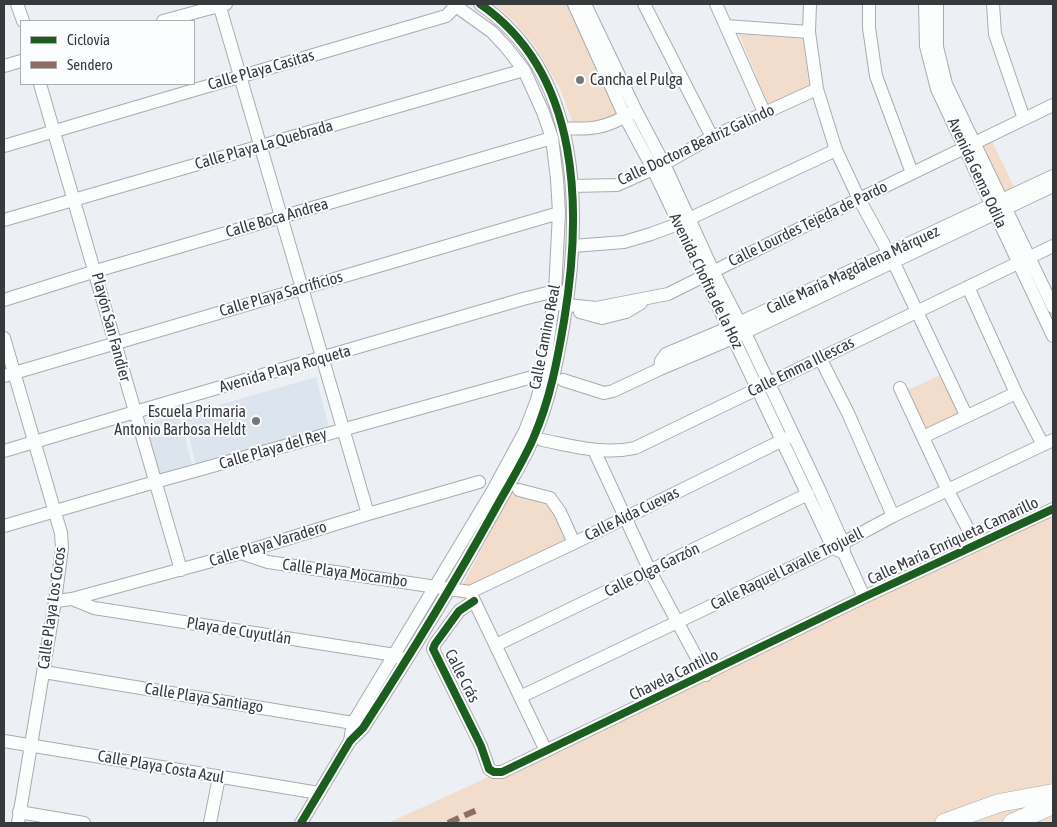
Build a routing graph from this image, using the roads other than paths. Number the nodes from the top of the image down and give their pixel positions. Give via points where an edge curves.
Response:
1 (17, 4) edge
2 (221, 4) edge
3 (480, 4) edge
4 (574, 4) edge
5 (585, 4) edge
6 (644, 4) edge
7 (716, 4) edge
8 (810, 4) edge
9 (869, 4) edge
10 (926, 4) edge
11 (937, 4) edge
12 (993, 4) edge
13 (455, 5) edge
14 (23, 20) edge
15 (166, 20) edge
16 (726, 26) junction
17 (809, 32) junction
18 (595, 36) junction
19 (20, 61) edge
20 (4, 66) edge
21 (524, 70) junction
22 (240, 76) junction
23 (40, 85) edge
24 (817, 89) junction
25 (1053, 105) edge
26 (764, 112) junction
27 (631, 114) junction
28 (1024, 119) junction
29 (563, 128) junction
30 (54, 132) junction
31 (712, 137) junction
32 (552, 138) junction
33 (4, 146) edge
34 (260, 146) junction
35 (970, 146) junction
36 (836, 150) junction
37 (658, 166) junction
38 (912, 173) junction
39 (1053, 176) edge
40 (572, 186) junction
41 (1053, 186) edge
42 (859, 199) junction
43 (74, 201) junction
44 (999, 207) junction
45 (559, 213) junction
46 (282, 216) junction
47 (4, 220) edge
48 (683, 221) junction
49 (573, 246) junction
50 (1053, 246) edge
51 (891, 257) junction
52 (1024, 259) junction
53 (96, 271) junction
54 (708, 274) junction
55 (968, 287) junction
56 (302, 288) junction
57 (561, 298) junction
58 (4, 300) edge
59 (1053, 307) edge
60 (916, 311) junction
61 (736, 330) junction
62 (1053, 336) edge
63 (4, 338) edge
64 (115, 343) junction
65 (322, 358) junction
66 (820, 358) junction
67 (9, 374) edge
68 (543, 374) junction
69 (563, 380) dead end
70 (768, 383) junction
71 (900, 388) dead end
72 (757, 389) junction
73 (1016, 393) junction
74 (135, 412) junction
75 (966, 416) junction
76 (343, 429) junction
77 (794, 435) junction
78 (923, 438) junction
79 (542, 440) dead end
80 (782, 442) junction
81 (1048, 442) edge
82 (33, 443) junction
83 (594, 450) junction
84 (4, 452) edge
85 (154, 482) junction
86 (480, 482) dead end
87 (519, 490) dead end
88 (948, 491) junction
89 (808, 494) junction
90 (1053, 509) edge
91 (54, 512) junction
92 (368, 514) junction
93 (893, 516) junction
94 (625, 518) junction
95 (4, 526) edge
96 (574, 543) junction
97 (976, 544) junction
98 (840, 548) junction
99 (241, 553) junction
100 (181, 570) junction
101 (650, 571) junction
102 (436, 586) junction
103 (451, 589) junction
104 (472, 596) junction
105 (864, 597) junction
106 (72, 599) junction
107 (55, 601) junction
108 (677, 623) junction
109 (496, 644) junction
110 (400, 658) junction
111 (44, 672) junction
112 (706, 675) junction
113 (520, 697) junction
114 (358, 725) junction
115 (4, 741) edge
116 (30, 744) junction
117 (546, 751) junction
118 (494, 772) joint
119 (219, 777) junction
120 (319, 792) junction
121 (1053, 793) edge
122 (1053, 805) edge
123 (18, 819) edge
124 (84, 823) edge
125 (210, 823) edge
126 (301, 823) edge
127 (944, 823) edge
128 (1012, 823) edge

1 - 14 street
2 - 15 street
2 - 22 street
3 - 29 street, Calle Camino Real via 507,26 532,56 545,77
4 - 18 street, Avenida Chofita de la Hoz
5 - 18 street, Avenida Chofita de la Hoz
6 - 31 street
7 - 16 street
8 - 17 street
9 - 38 street via 876,76
10 - 35 street, Avenida Gema Odila via 926,46 937,89
11 - 35 street, Avenida Gema Odila via 937,47 946,84
12 - 28 street via 995,34
13 - 21 street, Calle Camino Real via 492,32
13 - 22 street, Calle Playa Casitas via 446,16
16 - 17 street
16 - 26 street
17 - 24 street
18 - 27 street, Avenida Chofita de la Hoz
19 - 20 street
21 - 32 street, Calle Camino Real
21 - 34 street, Calle Playa La Quebrada
22 - 30 street, Calle Playa Casitas
22 - 34 street
23 - 30 street, Playón San Fandier
24 - 26 street, Calle Doctora Beatriz Galindo
24 - 36 street
25 - 28 street, Calle Lourdes Tejeda de Pardo
26 - 31 street, Calle Doctora Beatriz Galindo
27 - 29 street via 605,126
27 - 37 street, Avenida Chofita de la Hoz
28 - 35 street, Calle Lourdes Tejeda de Pardo
29 - 40 street, Calle Camino Real
30 - 33 street, Calle Playa Casitas
30 - 43 street, Playón San Fandier
31 - 37 street, Calle Doctora Beatriz Galindo
32 - 45 street, Calle Camino Real
32 - 46 street, Calle Boca Andrea
34 - 43 street, Calle Playa La Quebrada
34 - 46 street
35 - 38 street, Calle Lourdes Tejeda de Pardo
35 - 44 street, Avenida Gema Odila
36 - 42 street
36 - 48 street
37 - 40 street, Calle Doctora Beatriz Galindo via 617,184
37 - 48 street, Avenida Chofita de la Hoz
38 - 42 street, Calle Lourdes Tejeda de Pardo
39 - 44 street, Calle María Magdalena Márquez
40 - 49 street, Calle Camino Real
41 - 44 street, Calle María Magdalena Márquez
42 - 51 street
42 - 54 street, Calle Lourdes Tejeda de Pardo
43 - 47 street, Calle Playa La Quebrada
43 - 53 street, Playón San Fandier
44 - 51 street, Calle María Magdalena Márquez
44 - 52 street, Avenida Gema Odila
45 - 56 street, Calle Playa Sacrificios
45 - 57 street, Calle Camino Real
46 - 53 street, Calle Boca Andrea
46 - 56 street
48 - 49 street via 624,242
48 - 54 street, Avenida Chofita de la Hoz
49 - 57 street, Calle Camino Real
50 - 52 street, Calle Emma Illescas
51 - 60 street
51 - 61 street, Calle María Magdalena Márquez
52 - 55 street, Calle Emma Illescas
52 - 59 street, Avenida Gema Odila
52 - 62 street, Avenida Gema Odila
53 - 58 street, Calle Boca Andrea
53 - 64 street, Playón San Fandier
54 - 57 street, Calle Lourdes Tejeda de Pardo via 668,294 596,308
54 - 61 street, Avenida Chofita de la Hoz
55 - 60 street, Calle Emma Illescas
55 - 73 street
56 - 64 street, Calle Playa Sacrificios
56 - 65 street
57 - 65 street, Avenida Playa Roqueta via 513,302
57 - 68 street, Calle Camino Real
57 - 103 street, Calle Camino Real via 555,373 533,439
60 - 66 street, Calle Emma Illescas
60 - 75 street
61 - 69 street, Calle María Magdalena Márquez via 666,354 660,369 612,391 604,393
61 - 70 street, Avenida Chofita de la Hoz
61 - 72 street, Avenida Chofita de la Hoz
63 - 67 street, Calle Playa Los Cocos
64 - 67 street, Calle Playa Sacrificios
64 - 74 street, Playón San Fandier
65 - 74 street, Avenida Playa Roqueta
65 - 76 street
66 - 70 street, Calle Emma Illescas
66 - 93 street
67 - 82 street, Calle Playa Los Cocos
68 - 76 street, Calle Playa del Rey
68 - 102 street, Calle Camino Real via 518,444
70 - 72 street, Calle Emma Illescas
70 - 77 street, Avenida Chofita de la Hoz
71 - 78 street
72 - 80 street, Avenida Chofita de la Hoz
72 - 83 street, Calle Emma Illescas via 635,448 618,452
73 - 75 street
73 - 81 street
74 - 82 street, Avenida Playa Roqueta
74 - 85 street, Playón San Fandier
75 - 78 street
76 - 85 street, Calle Playa del Rey
76 - 92 street
77 - 80 street, Calle Aída Cuevas
77 - 98 street, Avenida Chofita de la Hoz
78 - 88 street
79 - 83 street, Calle Emma Illescas
80 - 89 street, Avenida Chofita de la Hoz
80 - 94 street, Calle Aída Cuevas
81 - 88 street, Calle Raquel Lavalle Trojuell
82 - 84 street, Avenida Playa Roqueta
82 - 91 street, Calle Playa Los Cocos
83 - 94 street
85 - 91 street, Calle Playa del Rey
85 - 100 street, Playón San Fandier
86 - 92 street, Calle Playa Varadero
87 - 96 street via 550,498
88 - 93 street, Calle Raquel Lavalle Trojuell
88 - 97 street
89 - 98 street, Avenida Chofita de la Hoz
89 - 101 street, Calle Olga Garzón
90 - 97 street, Calle María Enriqueta Camarillo
91 - 95 street, Calle Playa del Rey
91 - 107 street, Calle Playa Los Cocos via 62,548
92 - 99 street, Calle Playa Varadero
93 - 98 street, Calle Raquel Lavalle Trojuell
94 - 96 street, Calle Aída Cuevas
94 - 101 street
96 - 104 street, Calle Aída Cuevas
97 - 105 street, Calle María Enriqueta Camarillo
98 - 105 street, Avenida Chofita de la Hoz
98 - 108 street, Calle Raquel Lavalle Trojuell
99 - 100 street, Calle Playa Varadero
99 - 102 street, Calle Playa Mocambo via 268,562
100 - 106 street, Calle Playa Varadero
101 - 108 street
101 - 109 street, Calle Olga Garzón
102 - 103 street, Calle Playa Mocambo
102 - 110 street, Calle Camino Real
103 - 104 street, Calle Playa Mocambo
103 - 110 street, Calle Camino Real
104 - 109 street
104 - 118 street, Calle Crás via 458,611 433,650 478,738 489,769
105 - 112 street, Chavela Cantillo
106 - 107 street, Calle Playa Varadero
106 - 110 street, Playa de Cuyutlán via 94,608
107 - 111 street, Calle Playa Los Cocos
108 - 112 street
108 - 113 street, Calle Raquel Lavalle Trojuell
109 - 113 street
110 - 114 street, Calle Camino Real
111 - 114 street, Calle Playa Santiago
111 - 116 street, Calle Playa Los Cocos
112 - 117 street, Chavela Cantillo
113 - 117 street
114 - 120 street, Calle Camino Real
115 - 116 street, Calle Playa Costa Azul
116 - 119 street, Calle Playa Costa Azul
116 - 123 street, Calle Playa Los Cocos
117 - 118 street, Chavela Cantillo via 502,772
119 - 120 street, Calle Playa Costa Azul
119 - 125 street
120 - 126 street
121 - 127 highway via 999,803
122 - 128 highway
123 - 124 street

